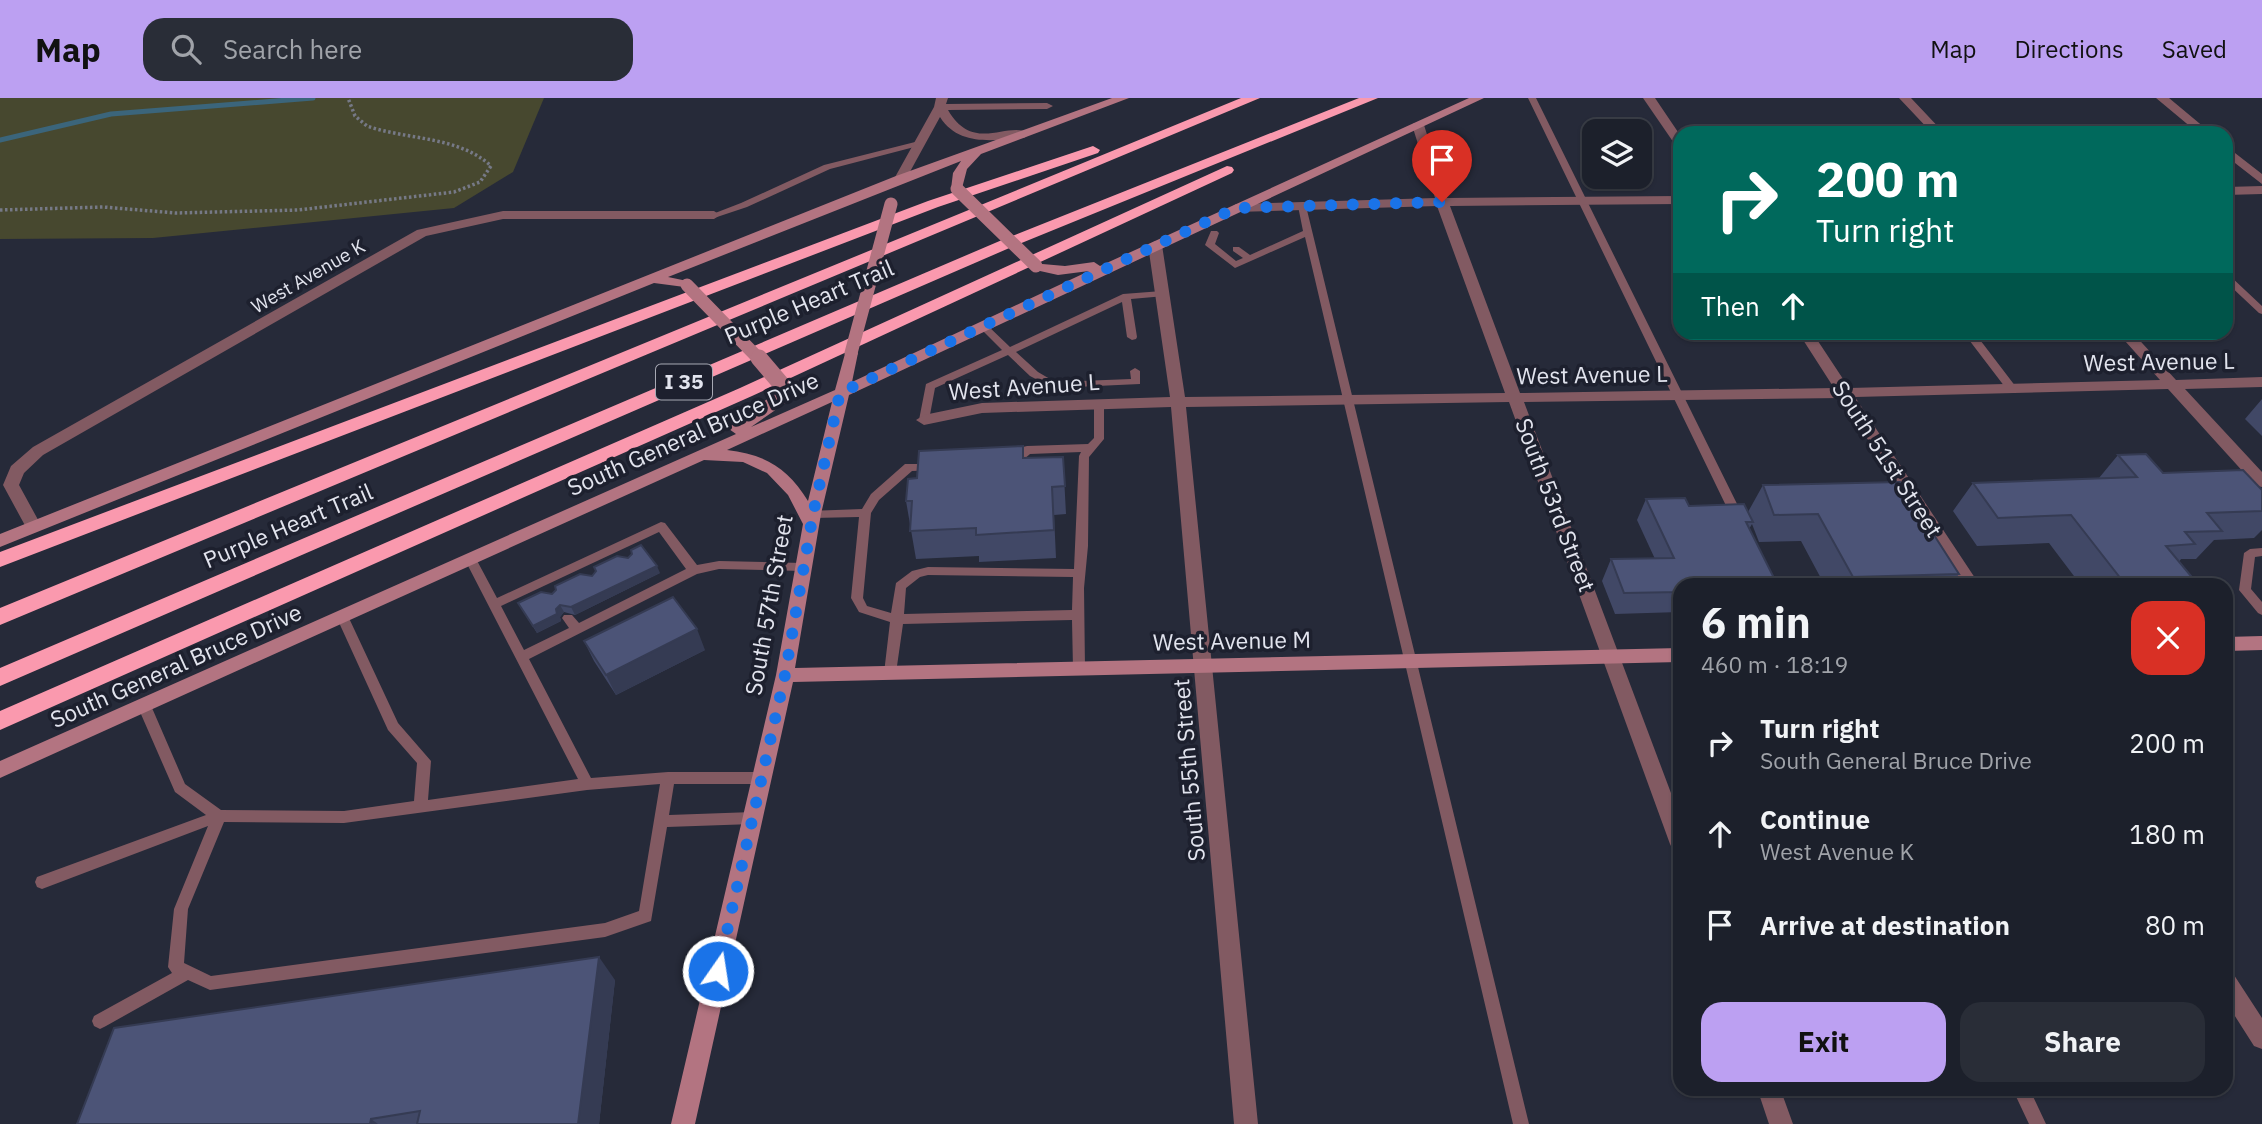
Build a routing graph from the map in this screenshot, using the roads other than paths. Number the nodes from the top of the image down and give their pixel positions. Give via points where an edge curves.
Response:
1 (1124, 98) edge
2 (1252, 98) edge
3 (1371, 98) edge
4 (1478, 98) edge
5 (1532, 98) edge
6 (1649, 98) edge
7 (1905, 98) edge
8 (2162, 98) edge
9 (941, 102) edge
10 (1047, 106) dead end
11 (1312, 122) junction
12 (1419, 125) junction
13 (1931, 126) edge
14 (2196, 126) edge
15 (1673, 133) edge
16 (1024, 134) junction
17 (919, 143) junction
18 (994, 144) junction
19 (2233, 156) edge
20 (900, 179) junction
21 (2262, 180) edge
22 (2262, 190) edge
23 (2233, 191) edge
24 (1673, 200) edge
25 (1582, 201) junction
26 (1442, 202) junction
27 (1302, 206) junction
28 (1236, 208) junction
29 (714, 215) joint
30 (1202, 223) junction
31 (1308, 232) junction
32 (1155, 244) junction
33 (1236, 249) dead end
34 (1250, 258) junction
35 (1118, 262) junction
36 (649, 278) junction
37 (2233, 284) edge
38 (1162, 294) junction
39 (1126, 296) junction
40 (2262, 311) edge
41 (983, 326) junction
42 (1132, 337) dead end
43 (1810, 340) edge
44 (1974, 340) edge
45 (2131, 340) edge
46 (1009, 351) junction
47 (1135, 371) dead end
48 (2262, 383) edge
49 (2172, 384) junction
50 (2012, 389) junction
51 (840, 393) junction
52 (1844, 393) junction
53 (1678, 396) junction
54 (1514, 399) junction
55 (1347, 401) junction
56 (1178, 402) junction
57 (1100, 403) junction
58 (924, 420) joint
59 (1092, 447) junction
60 (693, 458) junction
61 (1000, 465) edge
62 (948, 467) edge
63 (2262, 482) edge
64 (865, 513) junction
65 (812, 519) junction
66 (1742, 526) edge
67 (34, 527) junction
68 (0, 541) edge
69 (617, 547) junction
70 (2262, 552) edge
71 (470, 558) junction
72 (0, 559) edge
73 (627, 560) edge
74 (580, 564) junction
75 (803, 567) junction
76 (694, 570) junction
77 (1079, 573) junction
78 (591, 578) edge
79 (1966, 578) edge
80 (541, 582) junction
81 (552, 596) edge
82 (607, 599) edge
83 (494, 604) junction
84 (615, 610) junction
85 (2262, 610) edge
86 (1078, 615) junction
87 (342, 616) junction
88 (0, 617) edge
89 (568, 618) dead end
90 (897, 619) junction
91 (577, 630) junction
92 (2233, 643) edge
93 (2262, 643) edge
94 (1673, 654) edge
95 (1612, 656) junction
96 (522, 657) junction
97 (1410, 661) junction
98 (1204, 667) junction
99 (1079, 669) junction
100 (890, 673) junction
101 (785, 675) junction
102 (0, 677) edge
103 (144, 705) junction
104 (0, 721) edge
105 (0, 770) edge
106 (668, 778) junction
107 (761, 778) junction
108 (587, 784) junction
109 (421, 807) junction
110 (219, 816) junction
111 (753, 818) junction
112 (661, 821) junction
113 (1673, 825) edge
114 (42, 882) dead end
115 (188, 972) junction
116 (2233, 993) edge
117 (100, 1021) dead end
118 (2262, 1038) edge
119 (1771, 1096) edge
120 (2024, 1096) edge
121 (683, 1124) edge
122 (1246, 1124) edge
123 (1521, 1124) edge
124 (1781, 1124) edge
125 (2038, 1124) edge

1 - 16 main road
2 - 72 highway via 933,204
2 - 88 highway, Purple Heart Trail / I 35
3 - 11 highway, Purple Heart Trail / I 35
4 - 12 main road, South General Bruce Drive
5 - 25 lane
6 - 15 street
7 - 13 street
8 - 14 street
9 - 10 street
9 - 16 street via 947,124 970,135
9 - 17 street, South 57th Street
11 - 102 highway, Purple Heart Trail / I 35 via 1008,243
11 - 104 highway via 1236,165 746,392
12 - 26 street, South 53rd Street
12 - 28 main road, South General Bruce Drive
16 - 18 main road
17 - 20 street, South 57th Street
17 - 29 lane via 827,167
18 - 20 main road
18 - 35 main road, bridge via 965,162 956,179 957,189 1036,266 1066,272
19 - 21 street
20 - 36 main road
20 - 51 main road, South 57th Street, bridge
22 - 23 street
24 - 25 street
25 - 26 street
25 - 53 lane
26 - 27 street
26 - 54 street, South 53rd Street
27 - 28 street
27 - 31 lane
28 - 30 main road, South General Bruce Drive
29 - 67 street, West Avenue K via 503,215 422,233 38,451 17,470 11,485
30 - 32 main road, South General Bruce Drive
30 - 34 lane via 1217,235 1210,245 1235,265
31 - 34 lane
31 - 55 lane
32 - 35 main road, South General Bruce Drive
32 - 38 street, South 55th Street
33 - 34 lane
35 - 41 main road, South General Bruce Drive
36 - 60 main road, bridge via 687,285 782,385 781,396 769,408
36 - 67 main road
37 - 40 lane
38 - 39 lane
38 - 56 street, South 55th Street
39 - 42 lane
39 - 46 lane
41 - 46 lane
41 - 51 main road, South General Bruce Drive
43 - 52 street, South 51st Street
44 - 50 lane
45 - 49 street
46 - 47 lane via 1053,384 1136,382
46 - 58 lane via 930,386
48 - 49 street, West Avenue L
49 - 50 street, West Avenue L
49 - 63 street
50 - 52 street, West Avenue L
51 - 60 main road, South General Bruce Drive
51 - 65 main road, South 57th Street
52 - 53 street, West Avenue L
52 - 79 street, South 51st Street
53 - 54 street, West Avenue L
53 - 66 lane
54 - 55 street, West Avenue L
54 - 95 street, South 53rd Street
55 - 56 street, West Avenue L
55 - 97 lane
56 - 57 street, West Avenue L
56 - 98 street, South 55th Street
57 - 58 street, West Avenue L via 973,408
57 - 59 lane via 1099,439
59 - 61 lane via 1027,450 1018,460
59 - 77 lane via 1084,456
60 - 65 main road via 741,457 772,467 793,488
60 - 71 main road, South General Bruce Drive
62 - 64 lane via 909,467 875,496
64 - 65 lane
64 - 90 lane via 857,598 863,609
65 - 75 main road, South 57th Street
67 - 68 main road
69 - 73 lane
69 - 74 lane
69 - 76 lane via 661,526
70 - 85 lane via 2250,553 2245,590
71 - 83 lane
71 - 87 main road, South General Bruce Drive
74 - 78 lane
74 - 80 lane
75 - 76 lane via 719,565
75 - 101 main road, South 57th Street
76 - 84 lane via 648,586
77 - 86 lane
77 - 90 lane via 916,574 900,586
80 - 81 lane
80 - 83 lane
82 - 84 lane
83 - 96 lane
84 - 91 lane
86 - 90 lane
86 - 99 lane
87 - 103 main road, South General Bruce Drive
87 - 109 lane via 393,726 424,761
89 - 91 lane
90 - 100 lane
91 - 96 lane
92 - 93 main road
94 - 95 main road, West Avenue M
95 - 97 main road, West Avenue M
95 - 113 street, South 53rd Street
96 - 108 lane
97 - 98 main road, West Avenue M
97 - 123 lane
98 - 99 main road, West Avenue M
98 - 122 street, South 55th Street
99 - 100 main road, West Avenue M
100 - 101 main road, West Avenue M
101 - 107 main road, South 57th Street
103 - 105 main road, South General Bruce Drive
103 - 110 lane via 180,789
106 - 107 lane
106 - 108 lane
106 - 112 lane
107 - 111 main road, South 57th Street
108 - 109 lane
109 - 110 lane via 344,817
110 - 114 lane
110 - 115 lane via 181,909 176,967
111 - 112 lane
111 - 121 main road, South 57th Street
112 - 115 lane via 646,916 605,930 210,983
115 - 117 lane
116 - 118 street
119 - 124 street
120 - 125 lane

